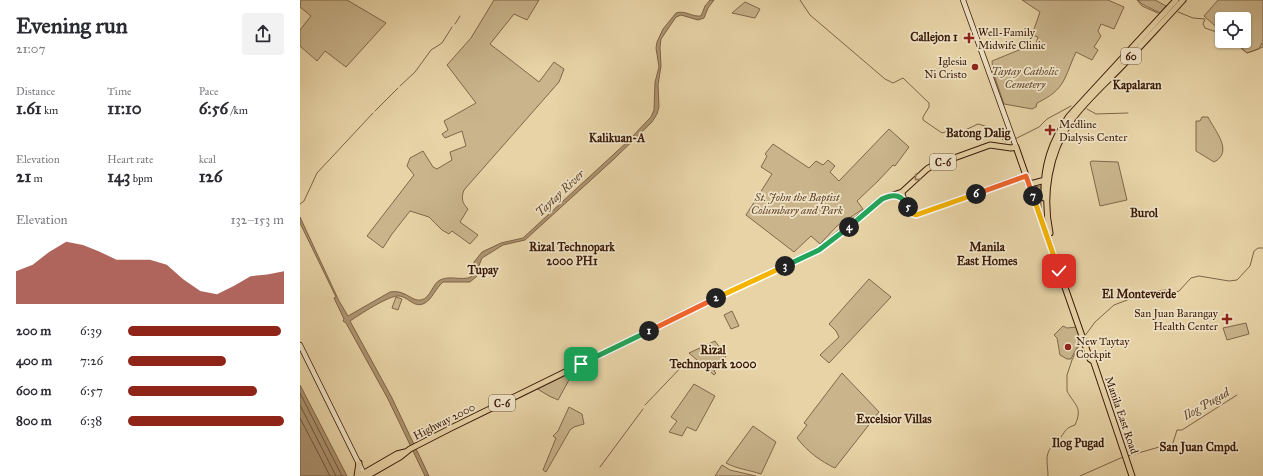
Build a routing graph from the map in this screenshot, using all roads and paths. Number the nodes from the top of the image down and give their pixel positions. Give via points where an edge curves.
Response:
1 (963, 0) edge
2 (1176, 0) edge
3 (1183, 0) edge
4 (1162, 19) junction
5 (1016, 146) junction
6 (1026, 176) junction
7 (1046, 180) junction
8 (1028, 183) junction
9 (902, 192) junction
10 (893, 196) junction
11 (903, 199) junction
12 (1048, 230) junction
13 (1074, 309) junction
14 (300, 345) edge
15 (359, 463) junction
16 (367, 473) edge
17 (358, 476) edge
18 (1132, 476) edge

1 - 5 main road
2 - 4 main road, 60
3 - 4 main road, 60
4 - 7 main road, 60 via 1069,116 1051,149 1046,165
5 - 6 main road
5 -> 9 main road, C-6 via 1011,148 990,145 932,166
6 - 8 main road
6 - 11 main road via 916,215
7 - 8 main road
7 - 12 main road, 60
8 - 12 main road
9 - 10 main road, Highway 2000 / C-6
9 - 11 main road
10 - 11 main road
10 - 16 main road, Highway 2000 / C-6 via 882,199 819,250 724,294 410,449 400,457
12 - 13 main road
12 - 13 main road via 1059,271
13 - 18 main road, Manila East Road
14 - 15 main road
15 - 16 main road
15 - 17 main road
16 - 17 main road, C-6

